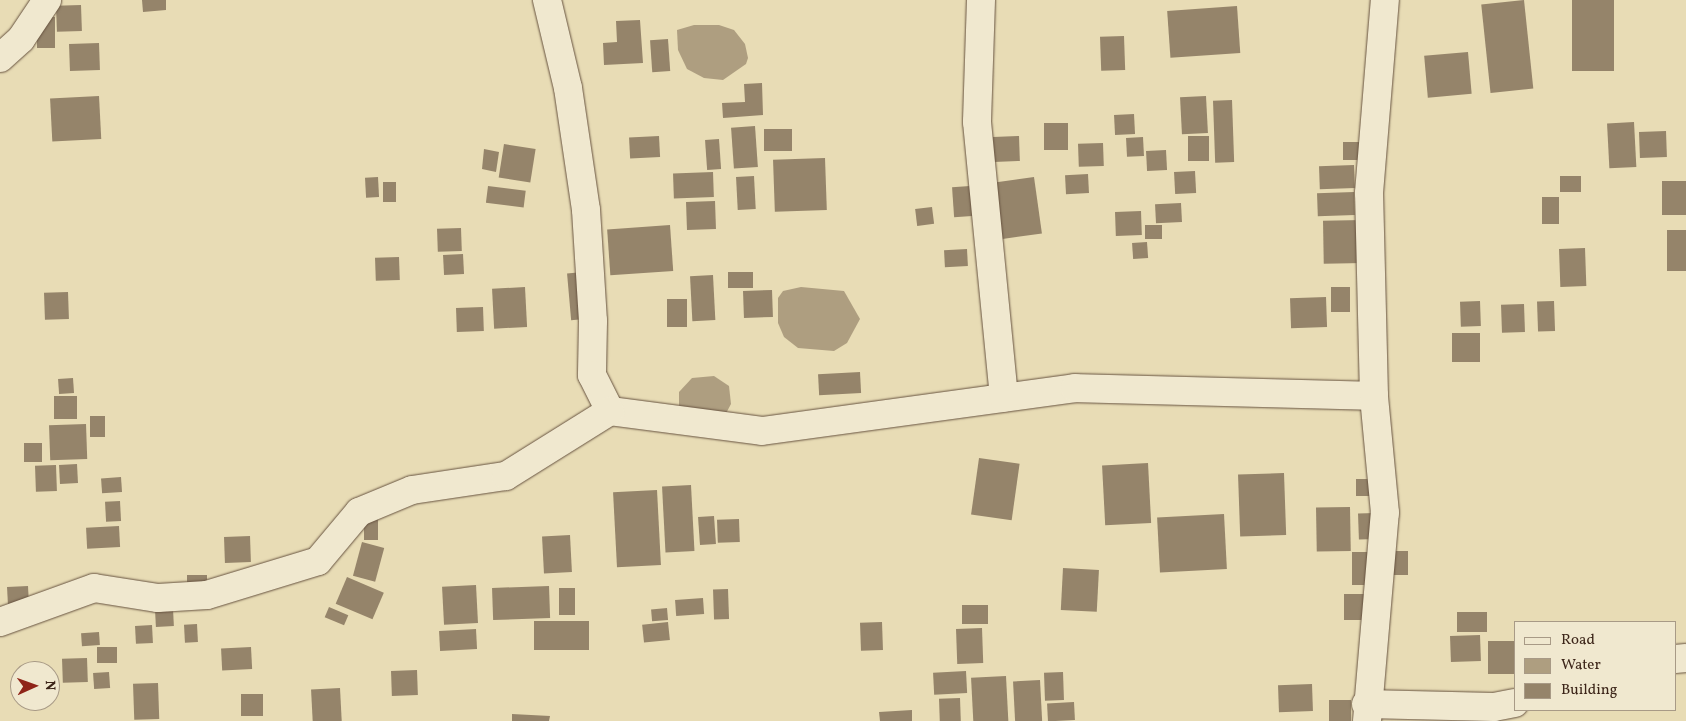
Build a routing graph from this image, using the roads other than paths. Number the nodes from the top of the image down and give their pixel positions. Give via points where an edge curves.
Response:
1 (47, 0) edge
2 (547, 0) edge
3 (981, 0) edge
4 (1385, 0) edge
5 (0, 58) edge
6 (1374, 396) junction
7 (1004, 398) junction
8 (610, 411) junction
9 (0, 622) edge
10 (1514, 703) edge
11 (1367, 712) edge

1 - 5 street via 21,39
2 - 8 street via 568,88 586,210 593,321 592,375
3 - 7 street via 977,122
4 - 6 street via 1369,192
6 - 7 street via 1075,388
6 - 11 street via 1385,513
7 - 8 street via 762,431
8 - 9 street via 506,476 412,490 359,512 318,561 207,596 158,598 94,588
10 - 11 street via 1494,707

